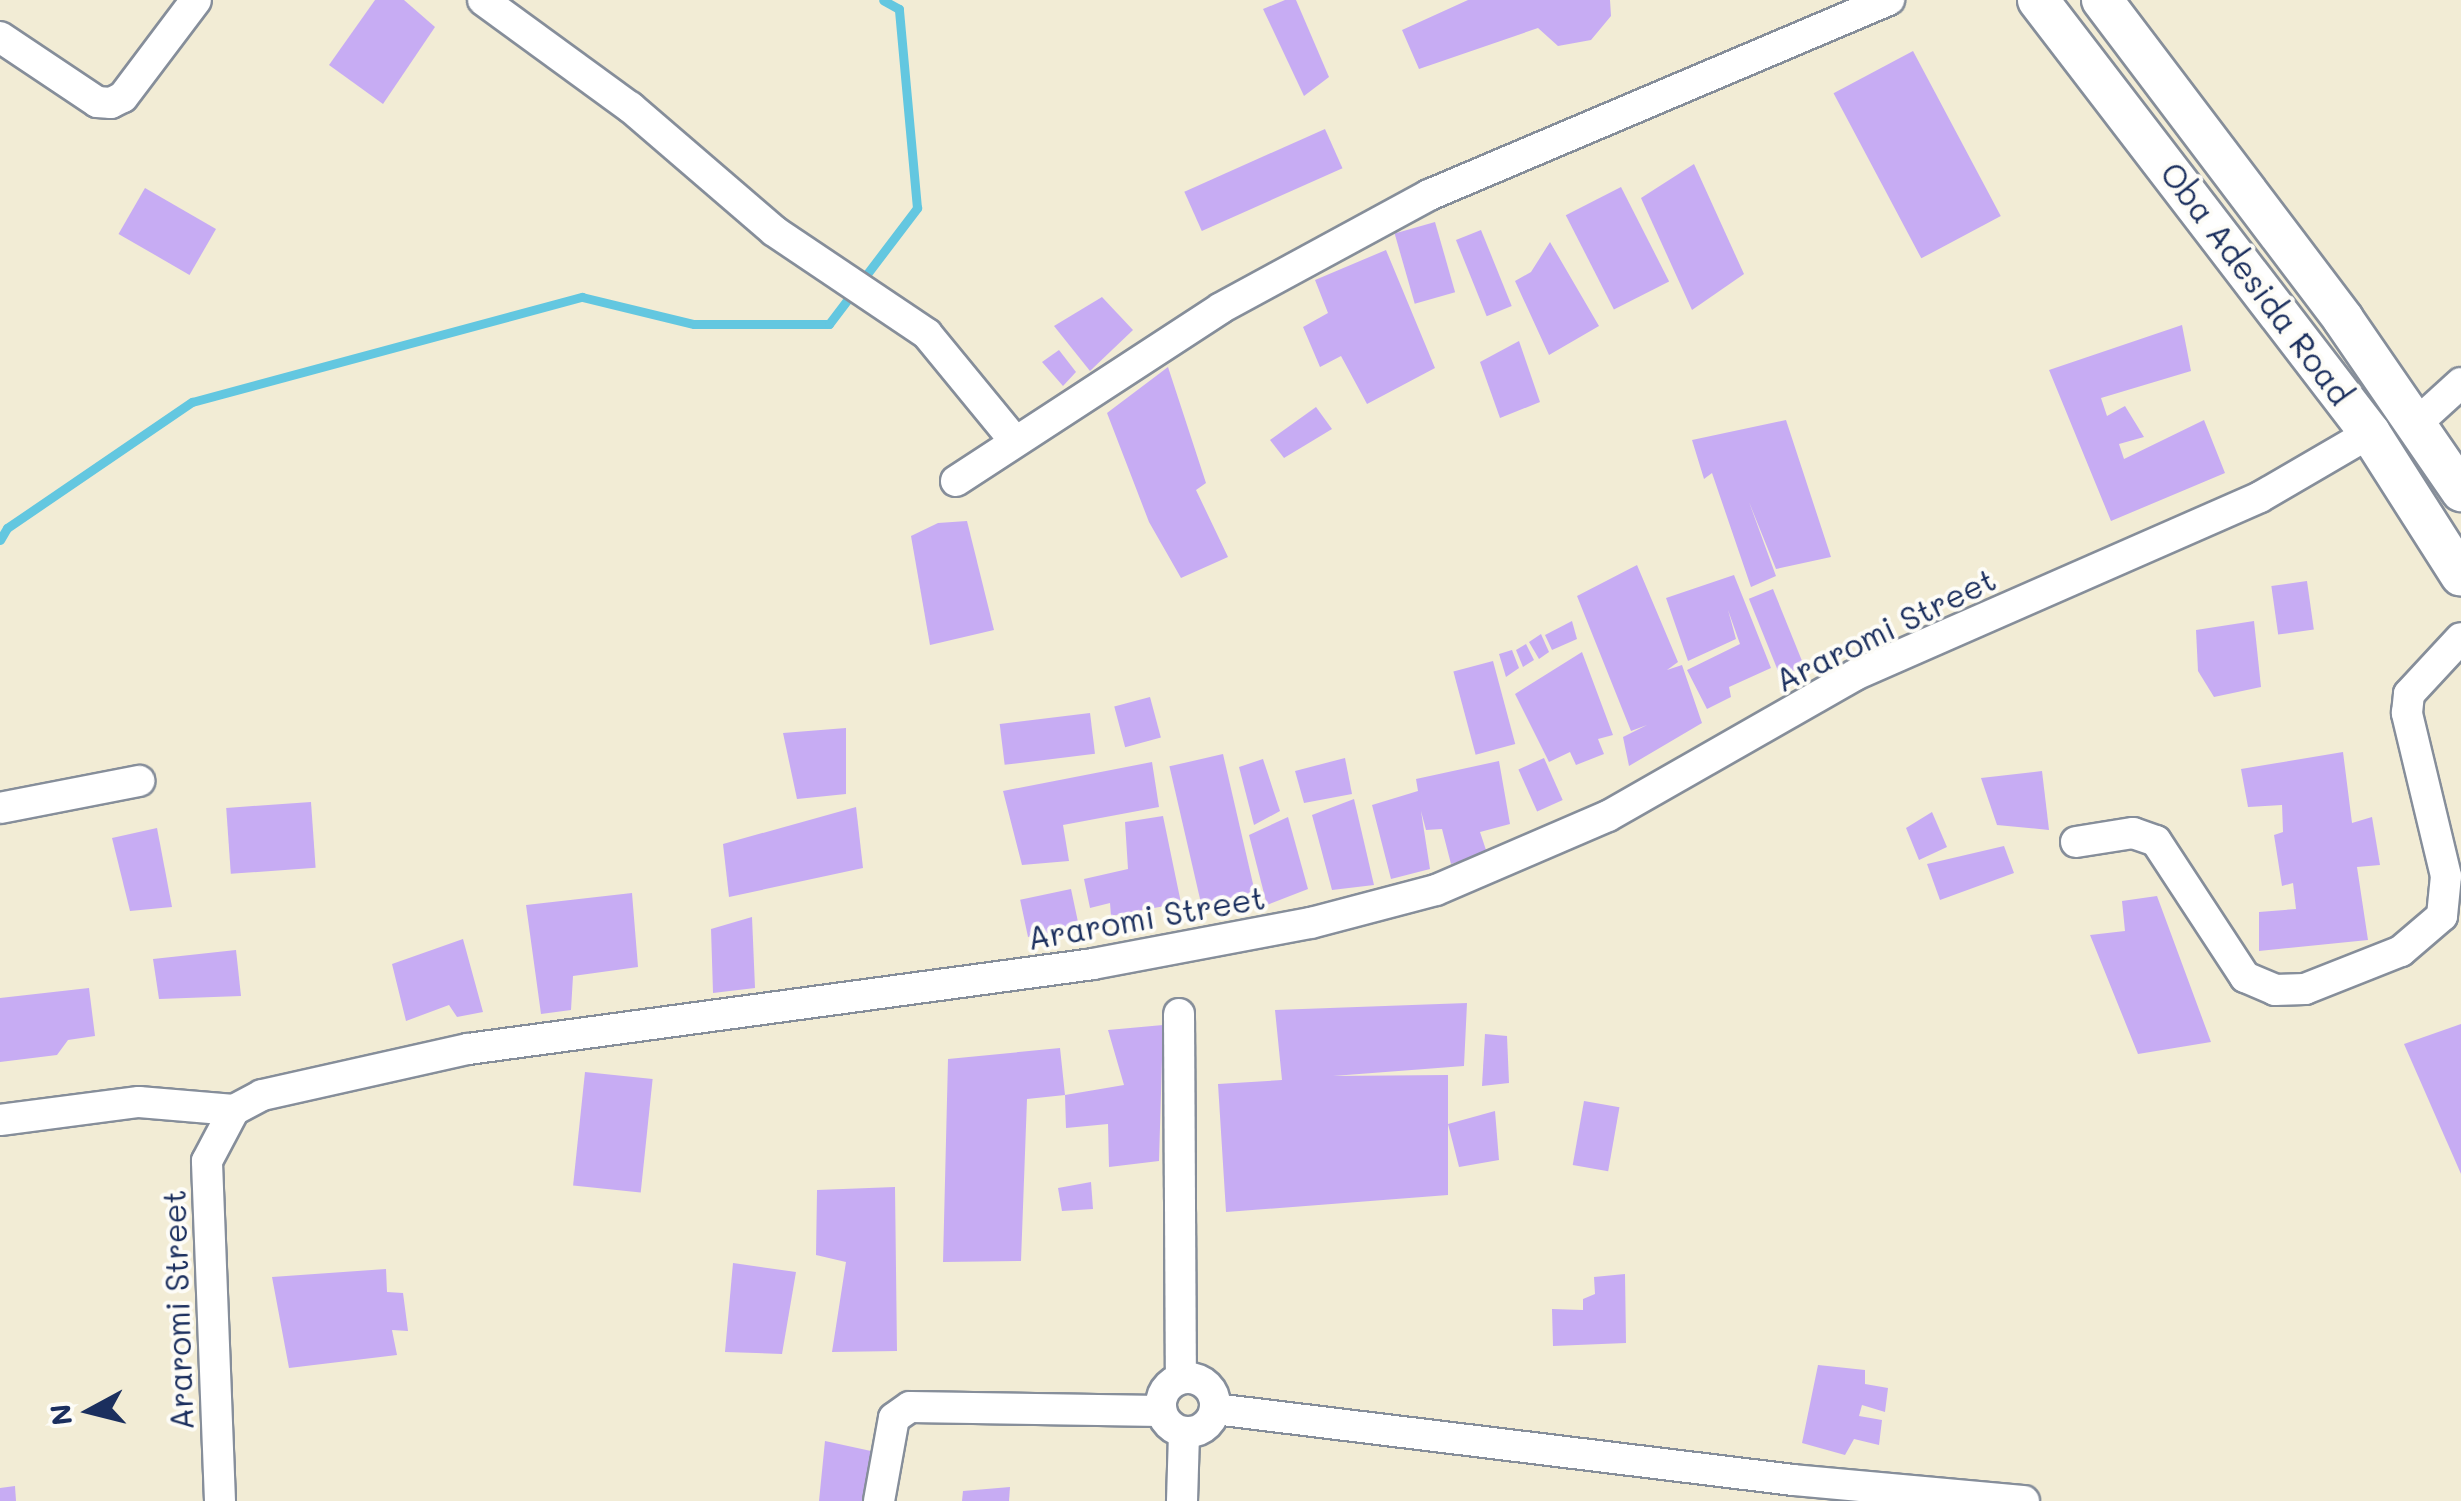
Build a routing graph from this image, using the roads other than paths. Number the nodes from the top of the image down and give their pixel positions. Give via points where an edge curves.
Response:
1 (196, 0) edge
2 (483, 0) edge
3 (1889, 0) edge
4 (2038, 0) edge
5 (2102, 0) edge
6 (0, 37) edge
7 (2461, 383) edge
8 (2418, 422) junction
9 (2370, 433) junction
10 (1015, 442) junction
11 (956, 481) dead end
12 (2461, 491) edge
13 (2461, 576) edge
14 (2461, 638) edge
15 (139, 781) dead end
16 (0, 808) edge
17 (2076, 842) dead end
18 (1179, 1014) dead end
19 (234, 1110) junction
20 (0, 1120) edge
21 (1181, 1378) junction
22 (1215, 1409) junction
23 (1161, 1411) junction
24 (1184, 1432) junction
25 (1791, 1490) edge
26 (220, 1501) edge
27 (878, 1501) edge
28 (1182, 1501) edge
29 (2024, 1501) edge

1 - 6 street via 123,96 110,103 98,102
2 - 10 street via 630,107 774,231 927,334
3 - 10 street via 1429,195 1220,308
4 - 9 main road, Oba Adesida Road
5 - 8 main road, Oba Adesida Road
7 - 8 street
8 - 12 main road, Oba Adesida Road
9 - 13 main road, Oba Adesida Road
9 - 19 street, Araromi Street via 2260,497 1855,675 1608,816 1436,890 1311,923 1093,964 468,1049 262,1095
10 - 11 street
14 - 17 street via 2409,694 2407,714 2446,876 2442,916 2401,951 2305,989 2276,990 2245,976 2156,841 2133,833
15 - 16 street
18 - 21 street
19 - 20 street via 139,1102
19 - 26 street, Araromi Street via 207,1161 205,1198
21 - 22 street via 1210,1388
21 - 23 street via 1164,1390
22 - 24 street via 1204,1427
22 - 25 street
23 - 24 street
23 - 27 street via 910,1407 894,1418
24 - 28 street
25 - 29 street

